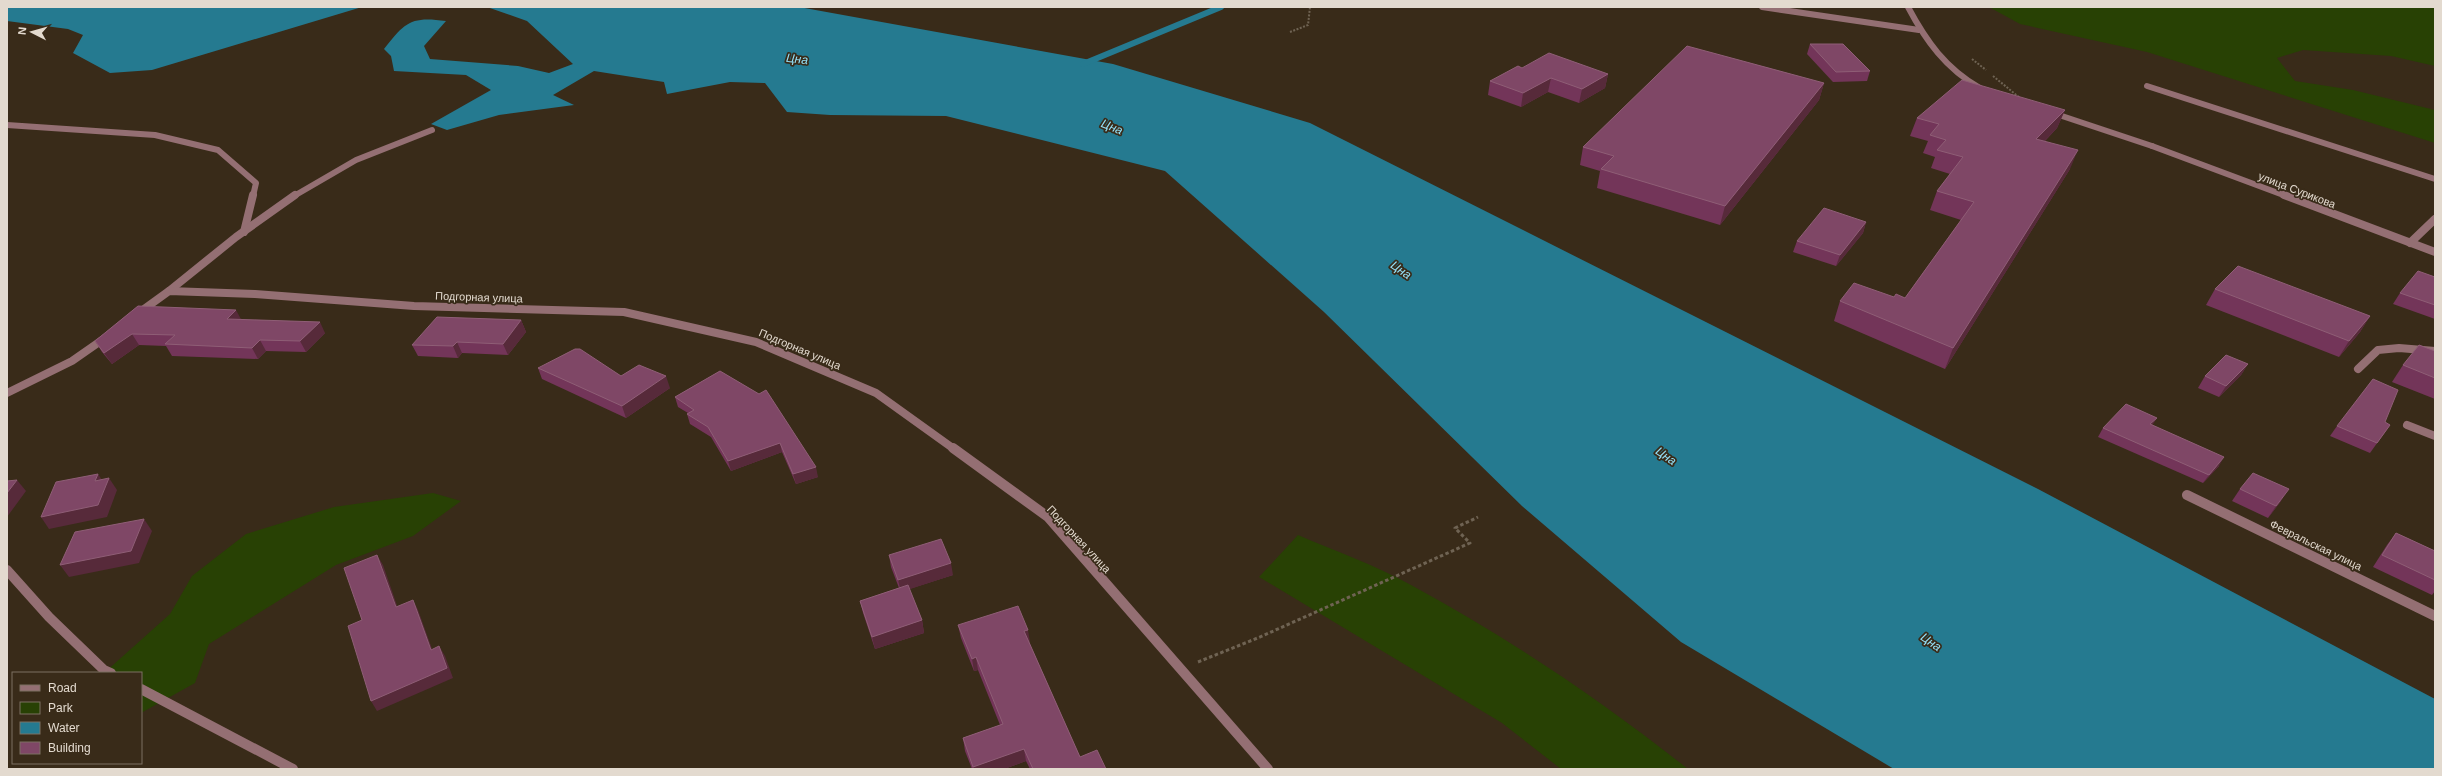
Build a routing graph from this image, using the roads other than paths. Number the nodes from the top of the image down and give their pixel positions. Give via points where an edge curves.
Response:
1 (1762, 7) edge
2 (1908, 7) edge
3 (1919, 30) junction
4 (2147, 86) dead end
5 (1988, 92) edge
6 (2026, 104) edge
7 (7, 125) edge
8 (432, 130) dead end
9 (2435, 179) edge
10 (2435, 219) edge
11 (244, 232) junction
12 (2410, 243) junction
13 (2435, 252) edge
14 (169, 291) junction
15 (130, 319) edge
16 (111, 333) edge
17 (2435, 351) edge
18 (2358, 368) dead end
19 (7, 393) edge
20 (2407, 425) dead end
21 (2435, 436) edge
22 (2187, 495) dead end
23 (7, 570) edge
24 (2435, 616) edge
25 (109, 672) edge
26 (142, 690) edge
27 (293, 769) edge
28 (1268, 769) edge

1 - 3 street
2 - 3 street
3 - 5 street via 1945,65
4 - 9 street
6 - 12 street, улица Сурикова via 2152,146
7 - 11 street via 155,135 218,150 256,183
8 - 11 street via 356,160 278,207
10 - 12 street
11 - 14 street
12 - 13 street, улица Сурикова
14 - 15 street
14 - 28 street, Подгорная улица via 255,294 414,306 624,312 756,342 876,393 1048,517
16 - 19 street via 72,361
17 - 18 street via 2399,348 2378,350
20 - 21 street
22 - 24 street, Февральская улица
23 - 25 street via 49,617
26 - 27 street

